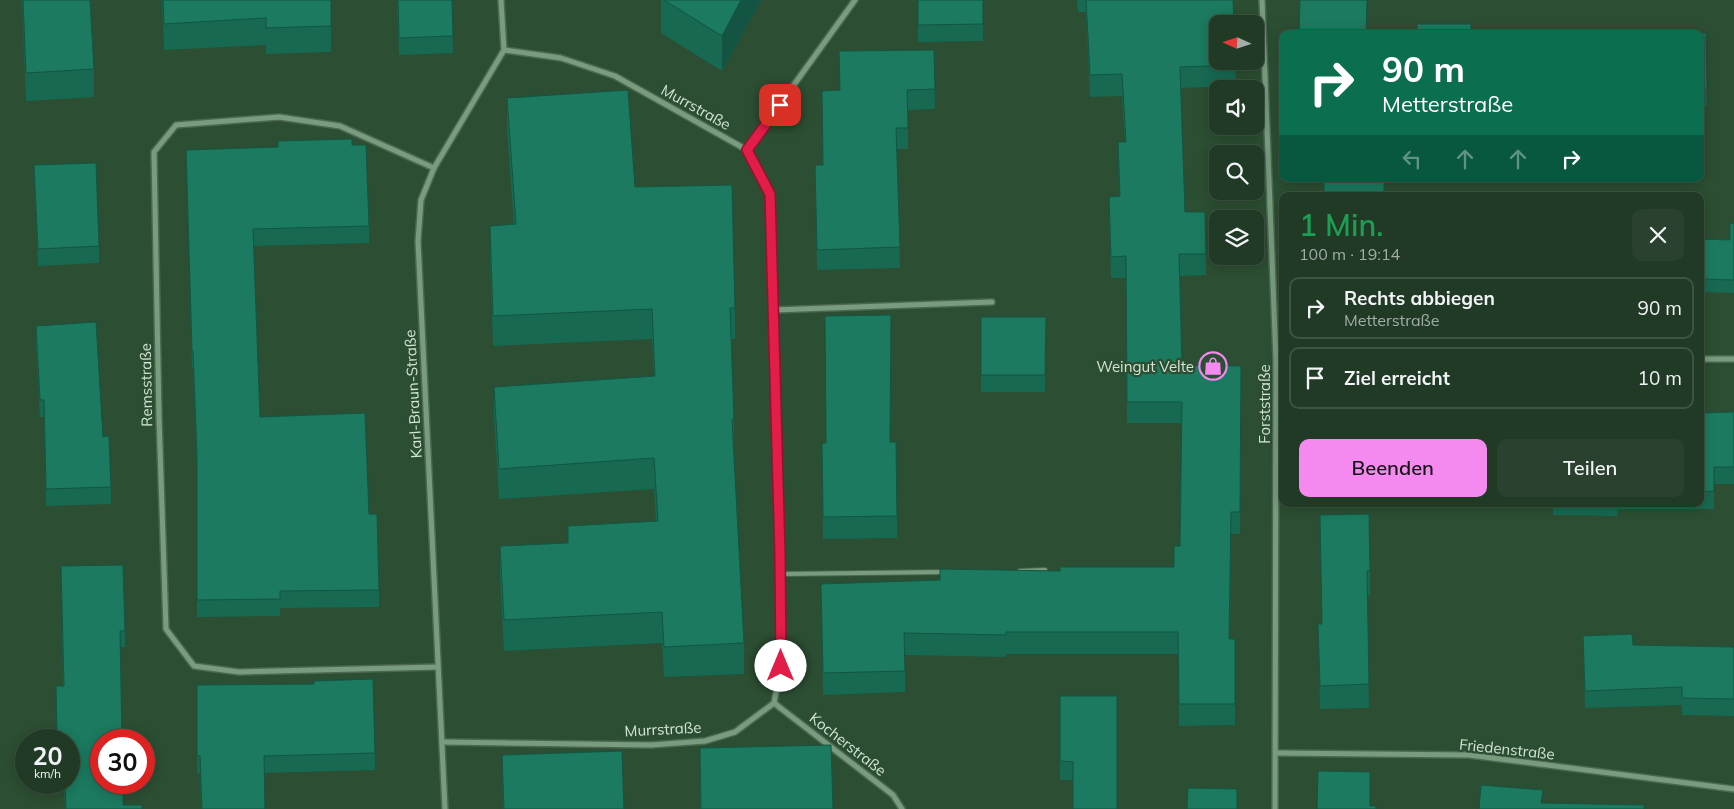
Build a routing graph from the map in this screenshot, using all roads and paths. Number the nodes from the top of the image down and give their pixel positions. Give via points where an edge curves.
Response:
1 (502, 0) edge
2 (855, 0) edge
3 (1262, 0) edge
4 (504, 50) junction
5 (747, 150) junction
6 (434, 168) junction
7 (992, 302) dead end
8 (774, 310) junction
9 (1704, 359) edge
10 (1734, 359) edge
11 (1279, 360) edge
12 (1045, 570) edge
13 (1016, 571) edge
14 (947, 572) edge
15 (781, 574) junction
16 (438, 667) junction
17 (774, 703) junction
18 (442, 742) junction
19 (1276, 753) junction
20 (1734, 789) edge
21 (445, 809) edge
22 (902, 809) edge
23 (1275, 809) edge

1 - 4 street
2 - 5 street
3 - 11 street, Forststraße
4 - 5 street, Murrstraße via 561,58 615,76
4 - 6 street, Karl-Braun-Straße
5 - 8 street via 770,194
6 - 16 street, Karl-Braun-Straße via 421,200 418,241
6 - 16 street, Remsstraße via 340,126 279,117 176,125 154,152 166,629 194,666 239,672
7 - 8 street
8 - 15 street
9 - 10 street
11 - 19 street, Forststraße
12 - 13 lane
14 - 15 lane
15 - 17 street via 781,666
16 - 18 street, Karl-Braun-Straße
17 - 18 street, Murrstraße via 735,732 705,741 651,744
17 - 22 street, Kocherstraße via 894,795
18 - 21 street, Karl-Braun-Straße
19 - 20 street, Friedenstraße via 1469,755
19 - 23 street, Forststraße

